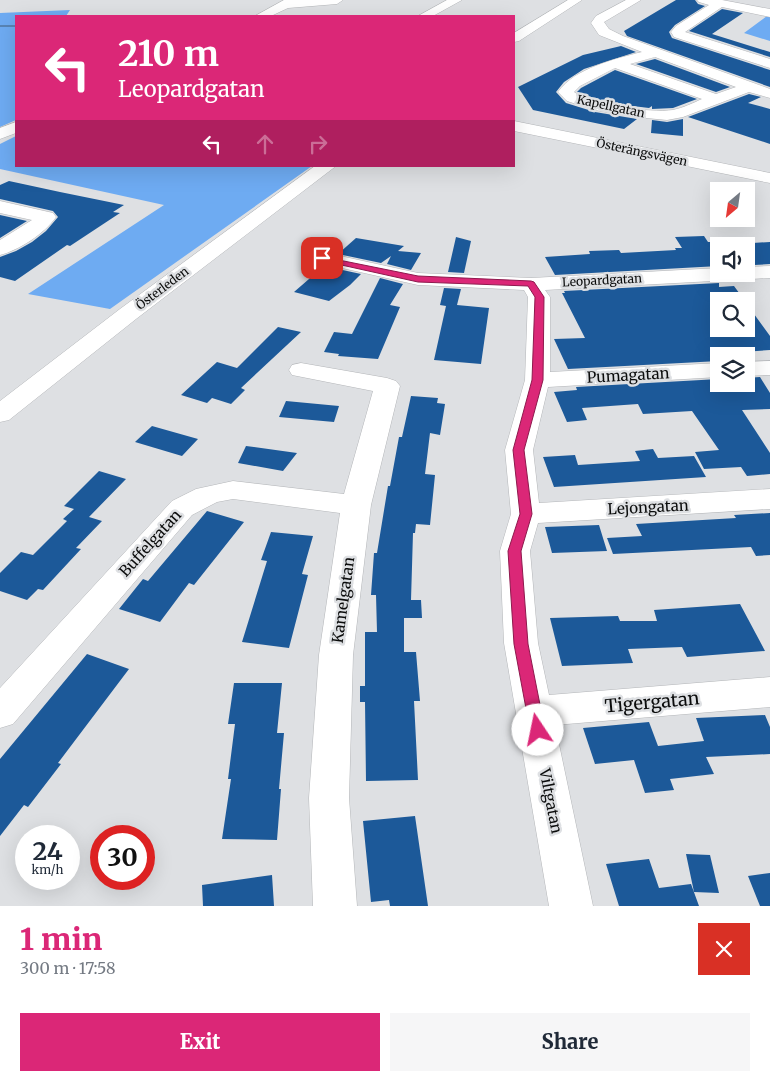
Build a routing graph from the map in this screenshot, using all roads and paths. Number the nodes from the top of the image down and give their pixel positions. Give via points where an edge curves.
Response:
1 (337, 0) edge
2 (456, 0) edge
3 (576, 0) edge
4 (635, 0) edge
5 (704, 0) edge
6 (288, 2) edge
7 (720, 3) junction
8 (770, 13) edge
9 (263, 15) edge
10 (426, 15) edge
11 (515, 37) edge
12 (654, 53) junction
13 (615, 63) junction
14 (770, 64) edge
15 (748, 87) junction
16 (770, 94) edge
17 (716, 99) junction
18 (515, 125) edge
19 (15, 126) edge
20 (0, 134) edge
21 (326, 167) edge
22 (770, 177) edge
23 (0, 207) edge
24 (0, 249) edge
25 (322, 258) dead end
26 (770, 272) edge
27 (755, 273) edge
28 (710, 275) edge
29 (531, 284) junction
30 (770, 368) edge
31 (755, 369) edge
32 (301, 370) dead end
33 (710, 370) edge
34 (537, 380) junction
35 (0, 414) edge
36 (770, 499) edge
37 (356, 505) junction
38 (526, 514) junction
39 (770, 692) edge
40 (534, 712) junction
41 (0, 713) edge
42 (335, 906) edge
43 (571, 906) edge

1 - 6 street
2 - 10 street
3 - 11 street
4 - 12 street via 600,19 597,24 611,36
5 - 7 street
6 - 9 street
7 - 8 street
7 - 14 street via 677,32
12 - 13 street, Kapellgatan
12 - 15 street
13 - 17 street
13 - 17 street, Kapellgatan via 575,83 566,90 566,94 584,102 658,116 677,114
15 - 16 street
15 - 17 street, Kapellgatan
18 - 22 street, Österängsvägen
19 - 20 street
21 - 35 street, Österleden
23 - 24 street via 46,218
25 - 29 street, Leopardgatan via 418,279
26 - 27 street
28 - 29 street, Leopardgatan
29 - 34 street, Viltgatan via 539,297
30 - 31 street
32 - 37 street, Kamelgatan via 387,386
33 - 34 street, Pumagatan
34 - 38 street, Viltgatan via 519,450
36 - 38 street, Lejongatan
37 - 41 street, Buffelgatan via 234,490 197,498 182,508
37 - 42 street, Kamelgatan via 336,655 329,798
38 - 40 street, Viltgatan via 515,551 521,644
39 - 40 street, Tigergatan
40 - 43 street, Viltgatan

